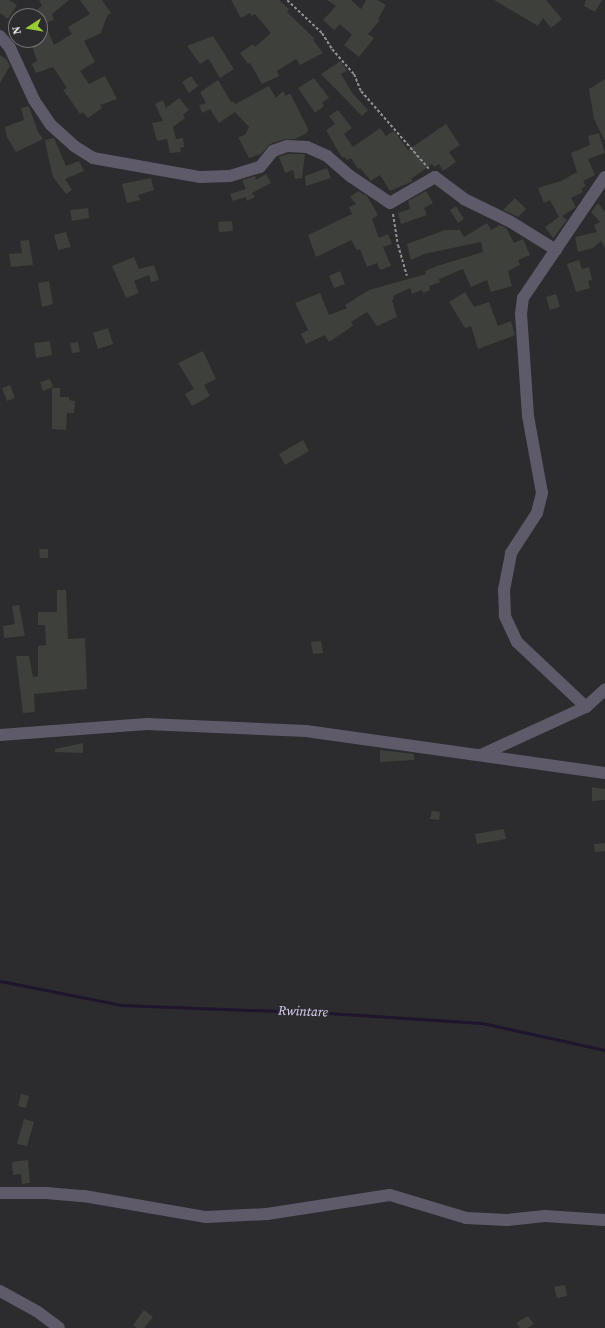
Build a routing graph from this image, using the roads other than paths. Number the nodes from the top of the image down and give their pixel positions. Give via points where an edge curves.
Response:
1 (0, 36) edge
2 (605, 177) edge
3 (556, 250) junction
4 (605, 689) edge
5 (586, 707) junction
6 (0, 735) edge
7 (481, 755) junction
8 (605, 773) edge
9 (0, 1193) edge
10 (605, 1220) edge
11 (0, 1291) edge
12 (59, 1328) edge

1 - 3 street via 10,48 34,100 51,125 74,146 93,158 200,177 230,176 260,166 274,151 287,146 307,147 327,156 350,176 390,203 435,177 464,199 511,222
2 - 3 street
3 - 5 street via 522,303 528,416 542,493 537,513 510,553 504,590 505,616 517,642
4 - 5 street
5 - 7 street
6 - 7 street via 155,724 306,731
7 - 8 street
9 - 10 street via 84,1196 206,1217 282,1212 390,1195 466,1218 507,1220 545,1216
11 - 12 street via 38,1312

